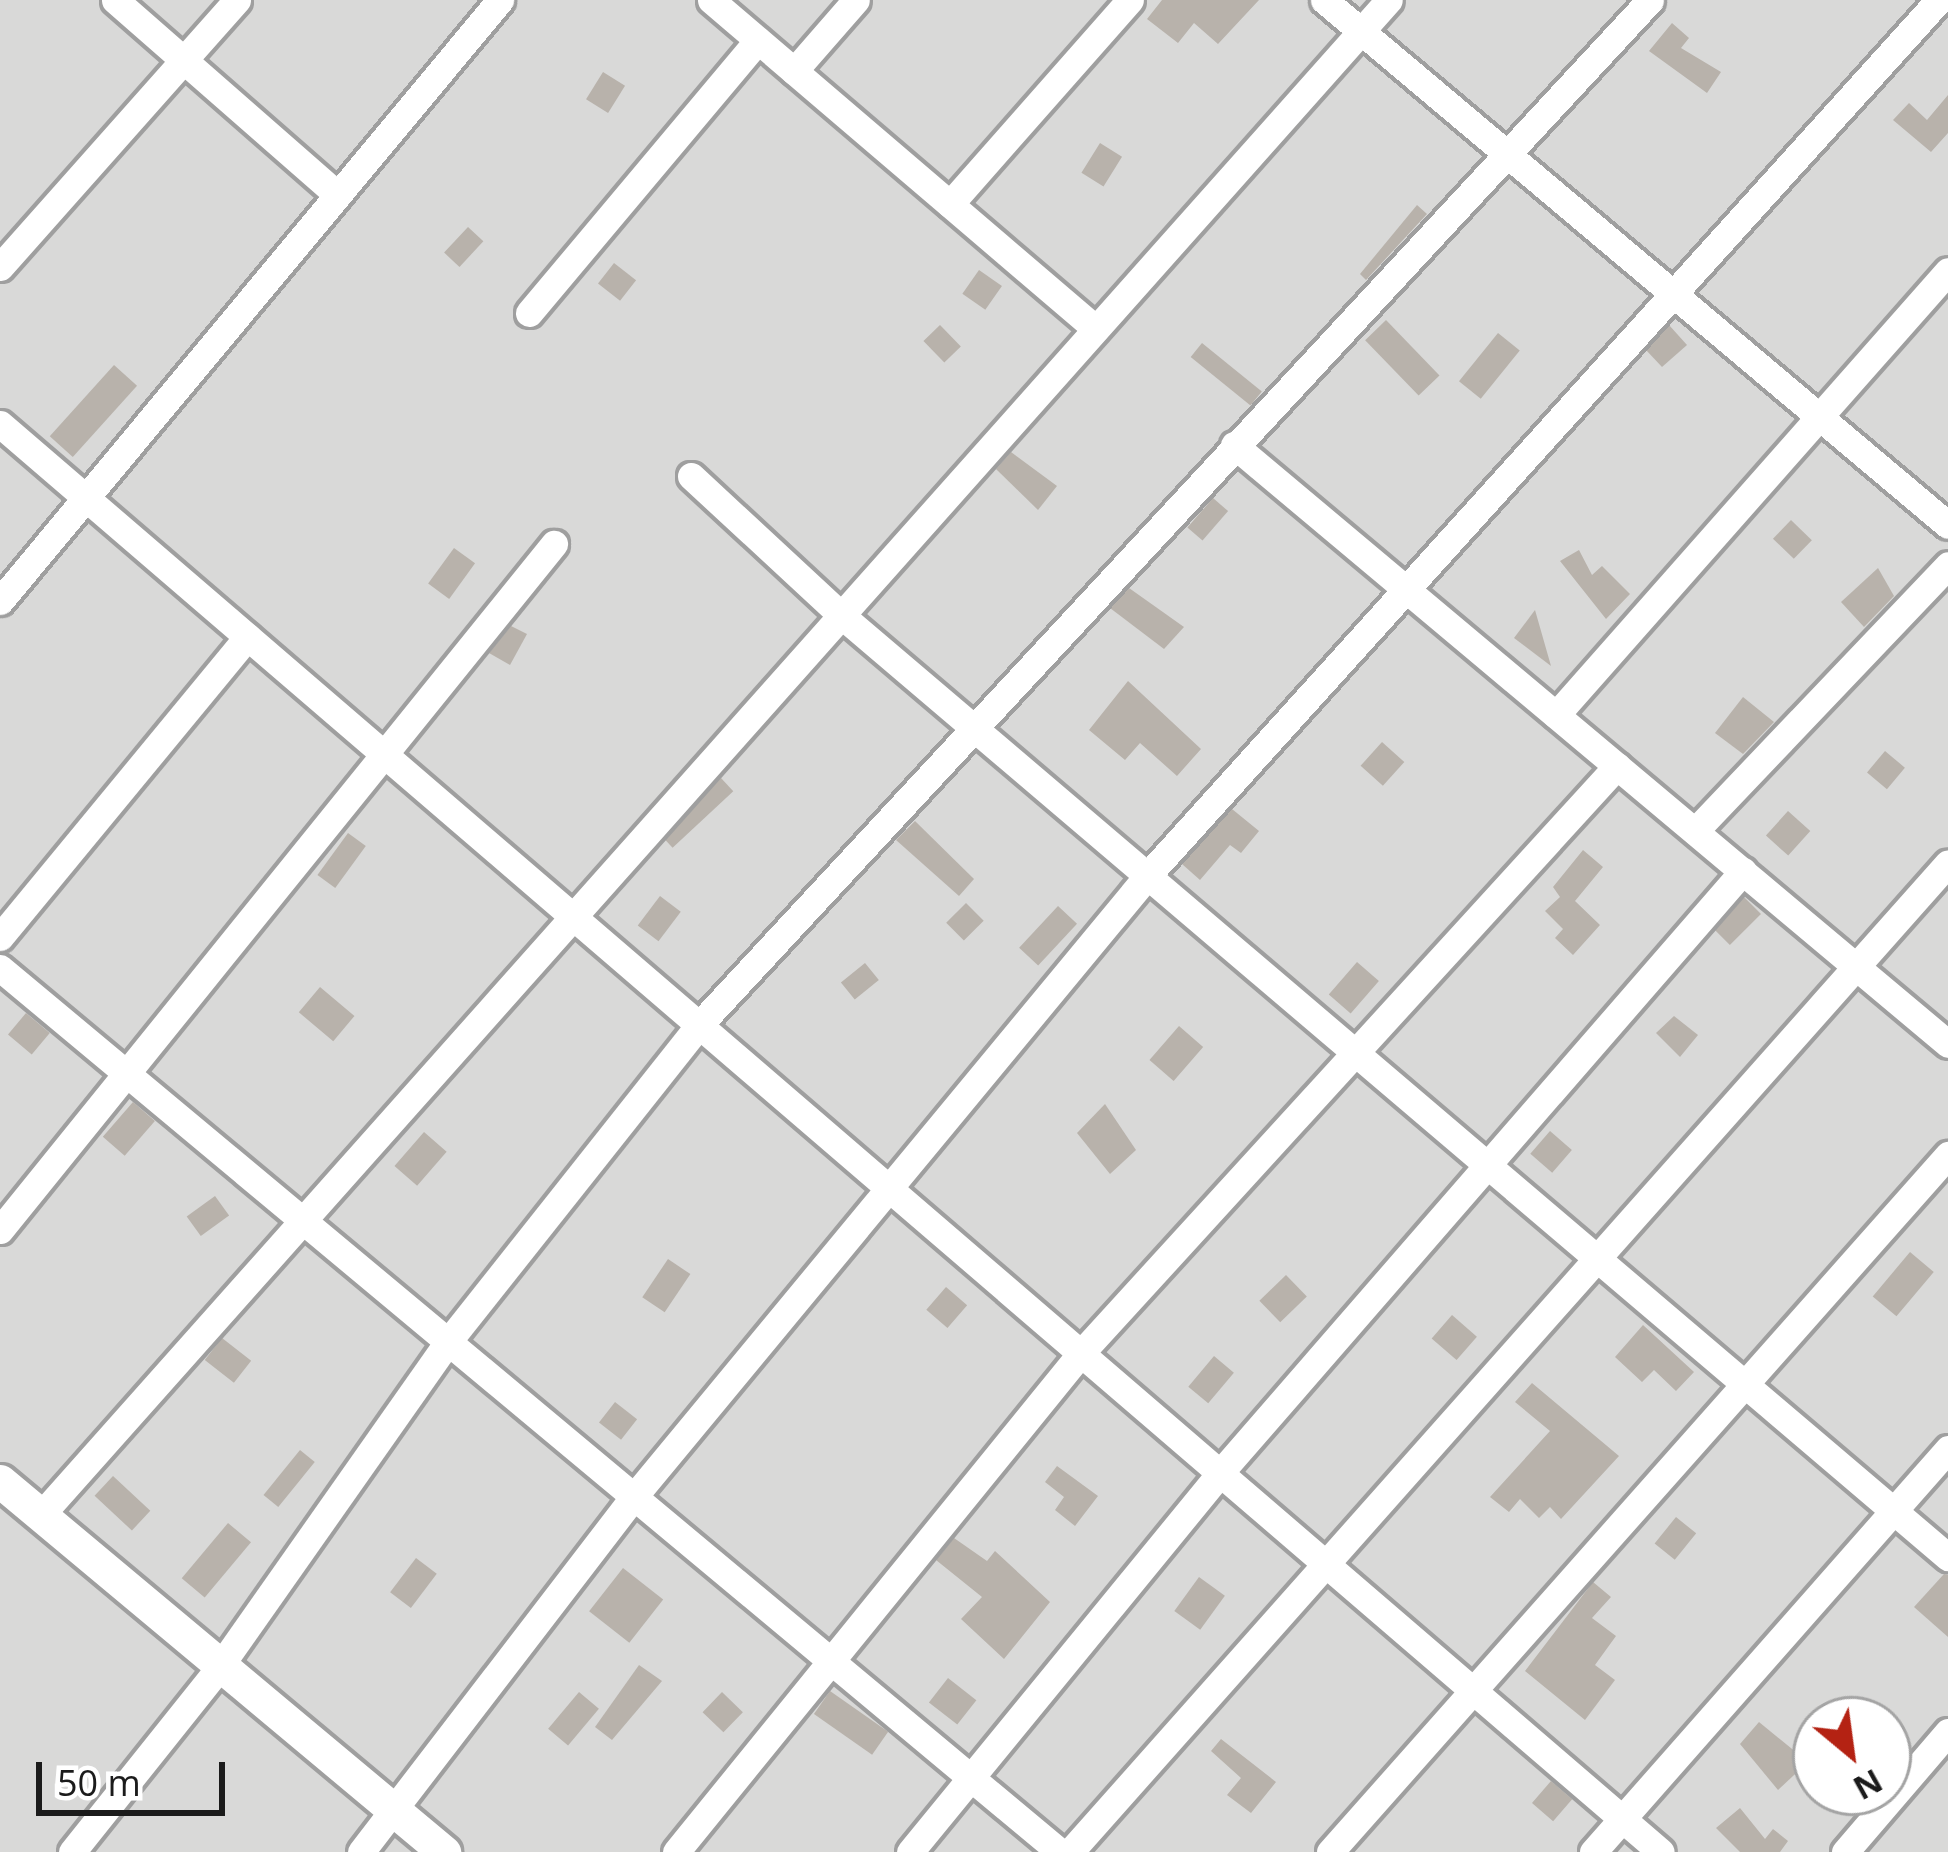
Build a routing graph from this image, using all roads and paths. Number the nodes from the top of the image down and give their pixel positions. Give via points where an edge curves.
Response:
1 (115, 0) edge
2 (237, 0) edge
3 (500, 0) edge
4 (711, 0) edge
5 (856, 0) edge
6 (1130, 0) edge
7 (1324, 0) edge
8 (1389, 0) edge
9 (1650, 0) edge
10 (1939, 0) edge
11 (1948, 8) edge
12 (1361, 32) junction
13 (758, 40) junction
14 (181, 58) junction
15 (794, 70) junction
16 (1507, 154) junction
17 (338, 196) junction
18 (950, 204) junction
19 (0, 267) edge
20 (1948, 271) edge
21 (1673, 294) junction
22 (529, 313) dead end
23 (1096, 329) junction
24 (1815, 413) junction
25 (0, 424) edge
26 (1234, 445) junction
27 (691, 476) dead end
28 (86, 498) junction
29 (1948, 525) edge
30 (554, 544) dead end
31 (1948, 565) edge
32 (1406, 589) junction
33 (0, 602) edge
34 (841, 615) junction
35 (247, 637) junction
36 (1556, 715) junction
37 (977, 723) junction
38 (383, 753) junction
39 (1617, 766) junction
40 (1695, 831) junction
41 (1948, 863) edge
42 (1743, 871) junction
43 (1148, 875) junction
44 (572, 915) junction
45 (0, 937) edge
46 (0, 968) edge
47 (1861, 970) junction
48 (699, 1024) junction
49 (1948, 1044) edge
50 (1357, 1052) junction
51 (126, 1073) junction
52 (1948, 1155) edge
53 (1487, 1161) junction
54 (886, 1185) junction
55 (302, 1221) junction
56 (0, 1230) edge
57 (1601, 1263) junction
58 (447, 1343) junction
59 (1081, 1353) junction
60 (1746, 1386) junction
61 (1948, 1449) edge
62 (1219, 1474) junction
63 (0, 1481) edge
64 (632, 1498) junction
65 (1893, 1509) junction
66 (40, 1516) junction
67 (1948, 1557) edge
68 (1326, 1564) junction
69 (826, 1662) junction
70 (218, 1669) junction
71 (1473, 1690) junction
72 (1948, 1732) edge
73 (971, 1775) junction
74 (395, 1812) junction
75 (1622, 1819) junction
76 (72, 1852) edge
77 (361, 1852) edge
78 (445, 1852) edge
79 (676, 1852) edge
80 (910, 1852) edge
81 (1060, 1852) edge
82 (1070, 1852) edge
83 (1330, 1852) edge
84 (1593, 1852) edge
85 (1661, 1852) edge
86 (1845, 1852) edge

1 - 14 street
2 - 14 street
3 - 17 street
4 - 13 street
5 - 15 street
6 - 18 street
7 - 12 street
8 - 12 street
9 - 16 street
10 - 11 street
10 - 21 street
12 - 16 street
12 - 23 street
13 - 15 street
13 - 22 street
14 - 17 street
14 - 19 street
15 - 18 street
16 - 21 street
16 - 26 street
17 - 28 street
18 - 23 street
20 - 24 street
21 - 24 street
21 - 32 street
23 - 34 street
24 - 29 street
24 - 36 street
25 - 28 street
26 - 32 street
26 - 37 street
27 - 34 street
28 - 33 street
28 - 35 street
30 - 38 street
31 - 40 street
32 - 36 street
32 - 43 street
34 - 37 street
34 - 44 street
35 - 38 street
35 - 45 street
36 - 39 street
37 - 43 street
37 - 48 street
38 - 44 street
38 - 51 street
39 - 40 street
39 - 50 street
40 - 42 street
41 - 47 street
42 - 47 street
42 - 53 street
43 - 50 street
43 - 54 street
44 - 48 street
44 - 55 street
46 - 51 street
47 - 49 street
47 - 57 street
48 - 54 street
48 - 58 street
50 - 53 street
50 - 59 street
51 - 55 street
51 - 56 street
52 - 60 street
53 - 57 street
53 - 62 street
54 - 59 street
54 - 64 street
55 - 58 street
55 - 66 street
57 - 60 street
57 - 68 street
58 - 64 street
58 - 70 street
59 - 62 street
59 - 69 street
60 - 65 street
60 - 71 street
61 - 65 street
62 - 68 street
62 - 73 street
63 - 66 street
64 - 69 street
64 - 74 street
65 - 67 street
65 - 75 street
66 - 70 street
68 - 71 street
68 - 82 street
69 - 73 street
69 - 79 street
70 - 74 street
70 - 76 street
71 - 75 street
71 - 83 street
72 - 86 street
73 - 80 street
73 - 81 street
74 - 77 street
74 - 78 street
75 - 84 street
75 - 85 street

